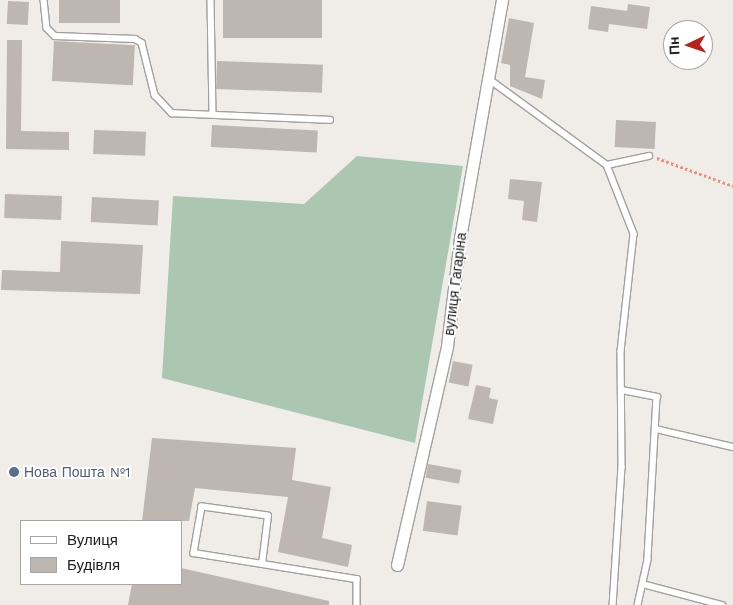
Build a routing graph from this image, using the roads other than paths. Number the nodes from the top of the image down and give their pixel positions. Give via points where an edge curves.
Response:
1 (44, 0) edge
2 (211, 0) edge
3 (502, 0) edge
4 (489, 79) junction
5 (213, 114) junction
6 (330, 120) dead end
7 (649, 156) road end
8 (607, 165) junction
9 (622, 390) junction
10 (656, 429) junction
11 (733, 448) edge
12 (262, 564) junction
13 (397, 565) dead end
14 (643, 584) junction
15 (357, 605) edge
16 (613, 605) edge
17 (638, 605) edge
18 (722, 605) edge

1 - 5 lane via 48,28 55,36 135,39 142,43 155,95 163,106 172,113
2 - 5 lane
3 - 4 street, вулиця Гагаріна
4 - 8 lane
4 - 13 street, вулиця Гагаріна via 461,229 447,346
5 - 6 lane
7 - 8 lane
8 - 9 lane via 634,234 622,351
9 - 10 lane via 657,397
9 - 16 lane via 622,467
10 - 11 lane
10 - 14 lane via 648,560
12 - 12 lane via 194,553 202,507 268,516
12 - 15 lane via 357,579
14 - 17 lane
14 - 18 lane

